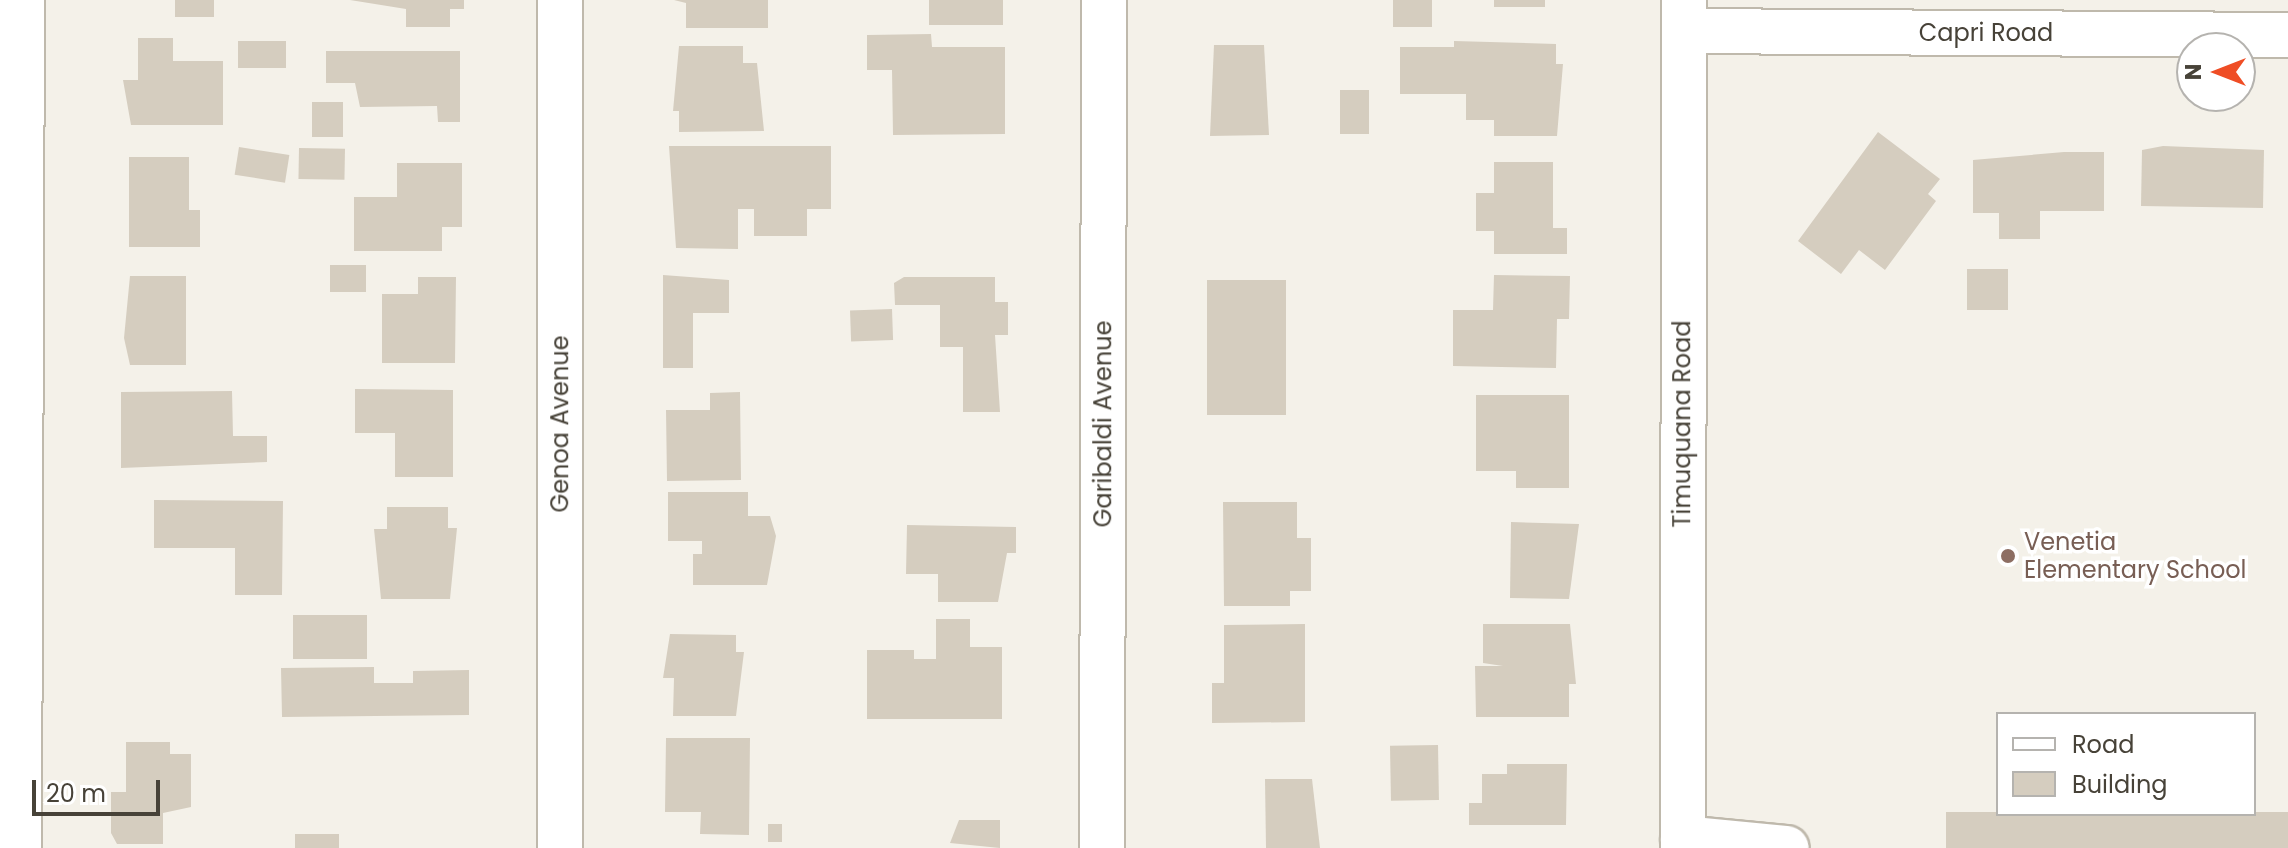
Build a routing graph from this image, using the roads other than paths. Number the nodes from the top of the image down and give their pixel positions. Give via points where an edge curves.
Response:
1 (22, 0) edge
2 (560, 0) edge
3 (1104, 0) edge
4 (2287, 0) edge
5 (1684, 15) edge
6 (2288, 35) edge
7 (1683, 843) edge
8 (19, 848) edge
9 (560, 848) edge
10 (1102, 848) edge
11 (1787, 848) edge

1 - 8 street
2 - 9 street, Genoa Avenue
3 - 10 street, Garibaldi Avenue
4 - 6 street
5 - 6 street, Capri Road
5 - 7 street, Timuquana Road
7 - 11 street

